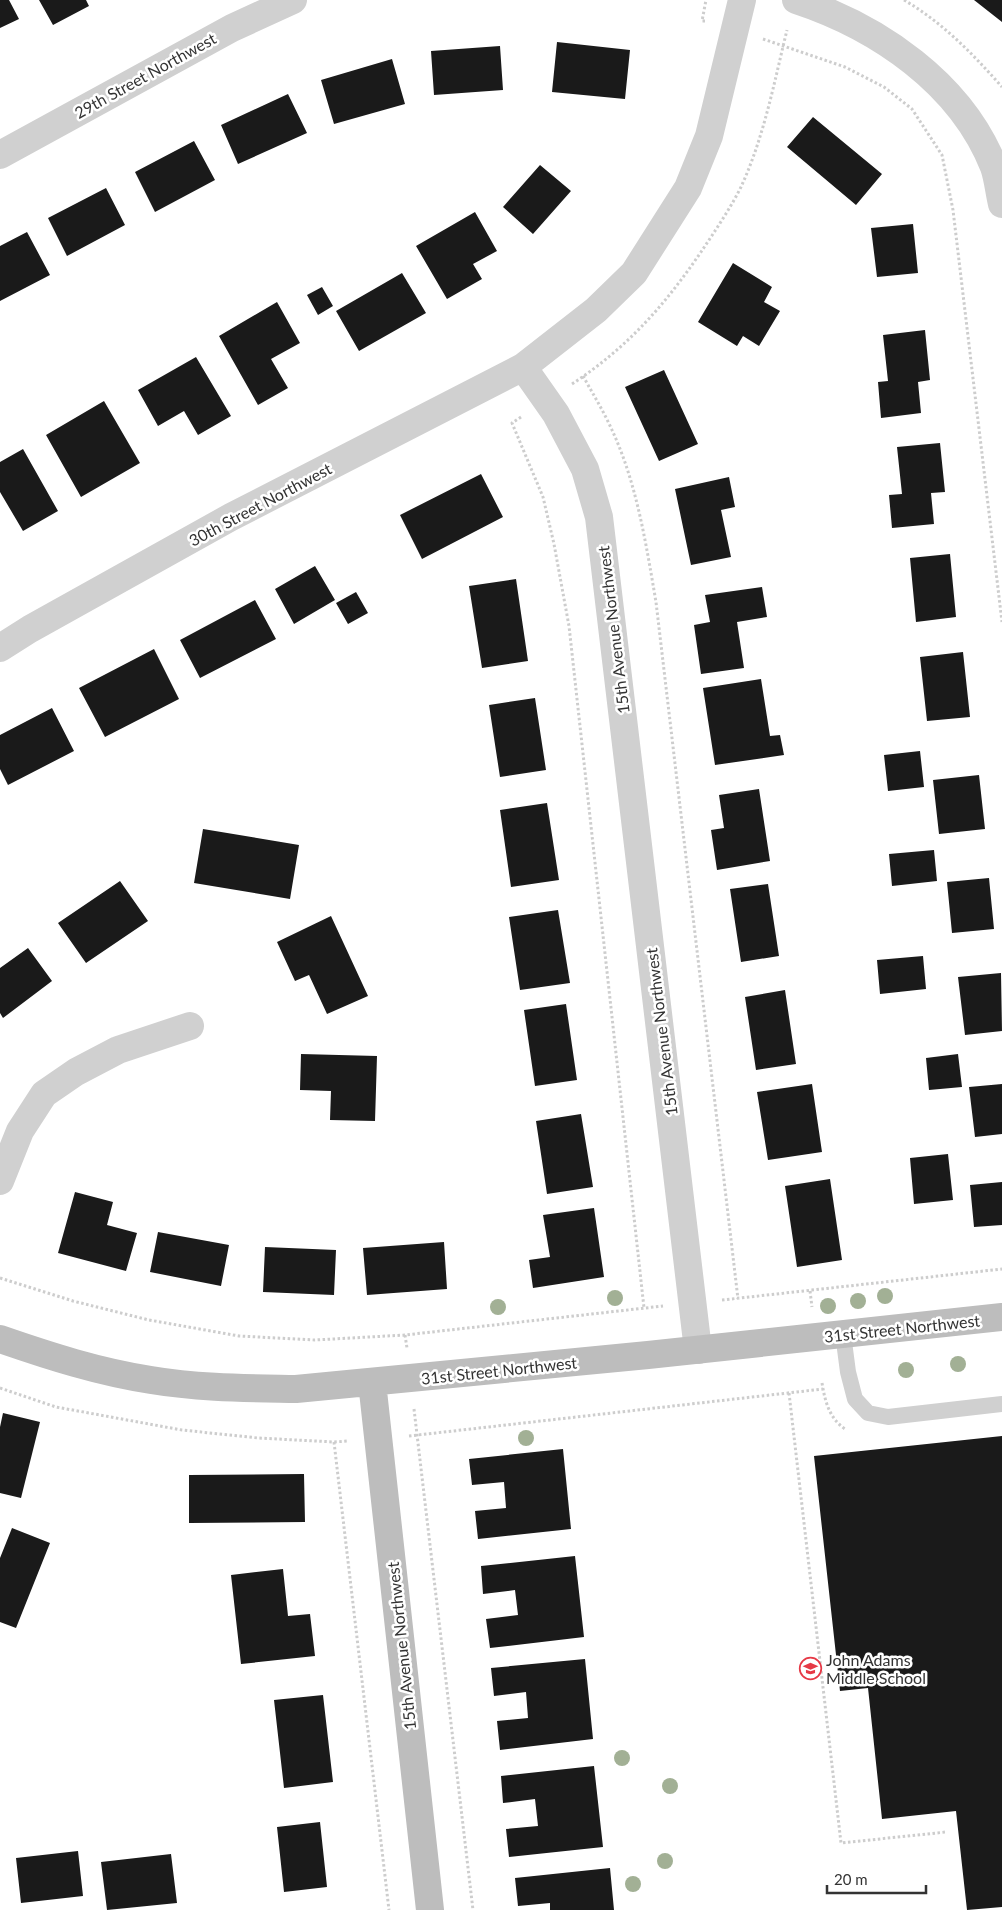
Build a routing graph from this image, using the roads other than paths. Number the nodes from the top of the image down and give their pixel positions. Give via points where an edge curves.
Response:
1 (293, 0) edge
2 (742, 0) edge
3 (796, 0) edge
4 (0, 155) edge
5 (1002, 204) edge
6 (524, 367) junction
7 (0, 648) edge
8 (190, 1026) dead end
9 (0, 1180) edge
10 (1002, 1317) edge
11 (843, 1334) junction
12 (0, 1339) edge
13 (698, 1350) junction
14 (372, 1382) junction
15 (1002, 1404) edge
16 (430, 1910) edge

1 - 4 street, 29th Street Northwest via 232,28
2 - 6 street via 710,136 684,195 634,273 596,310
3 - 5 street via 867,31 897,49 931,78 961,109 980,137 994,168
6 - 7 street, 30th Street Northwest via 231,517
6 - 13 street, 15th Avenue Northwest via 556,414 585,469 599,517
8 - 9 street via 118,1050 76,1072 44,1094 20,1131
10 - 11 street, 31st Street Northwest
11 - 13 street, 31st Street Northwest
11 - 15 lane via 855,1399 868,1413 888,1417
12 - 14 street, 31st Street Northwest via 61,1359 152,1381 296,1389
13 - 14 street, 31st Street Northwest
14 - 16 street, 15th Avenue Northwest

